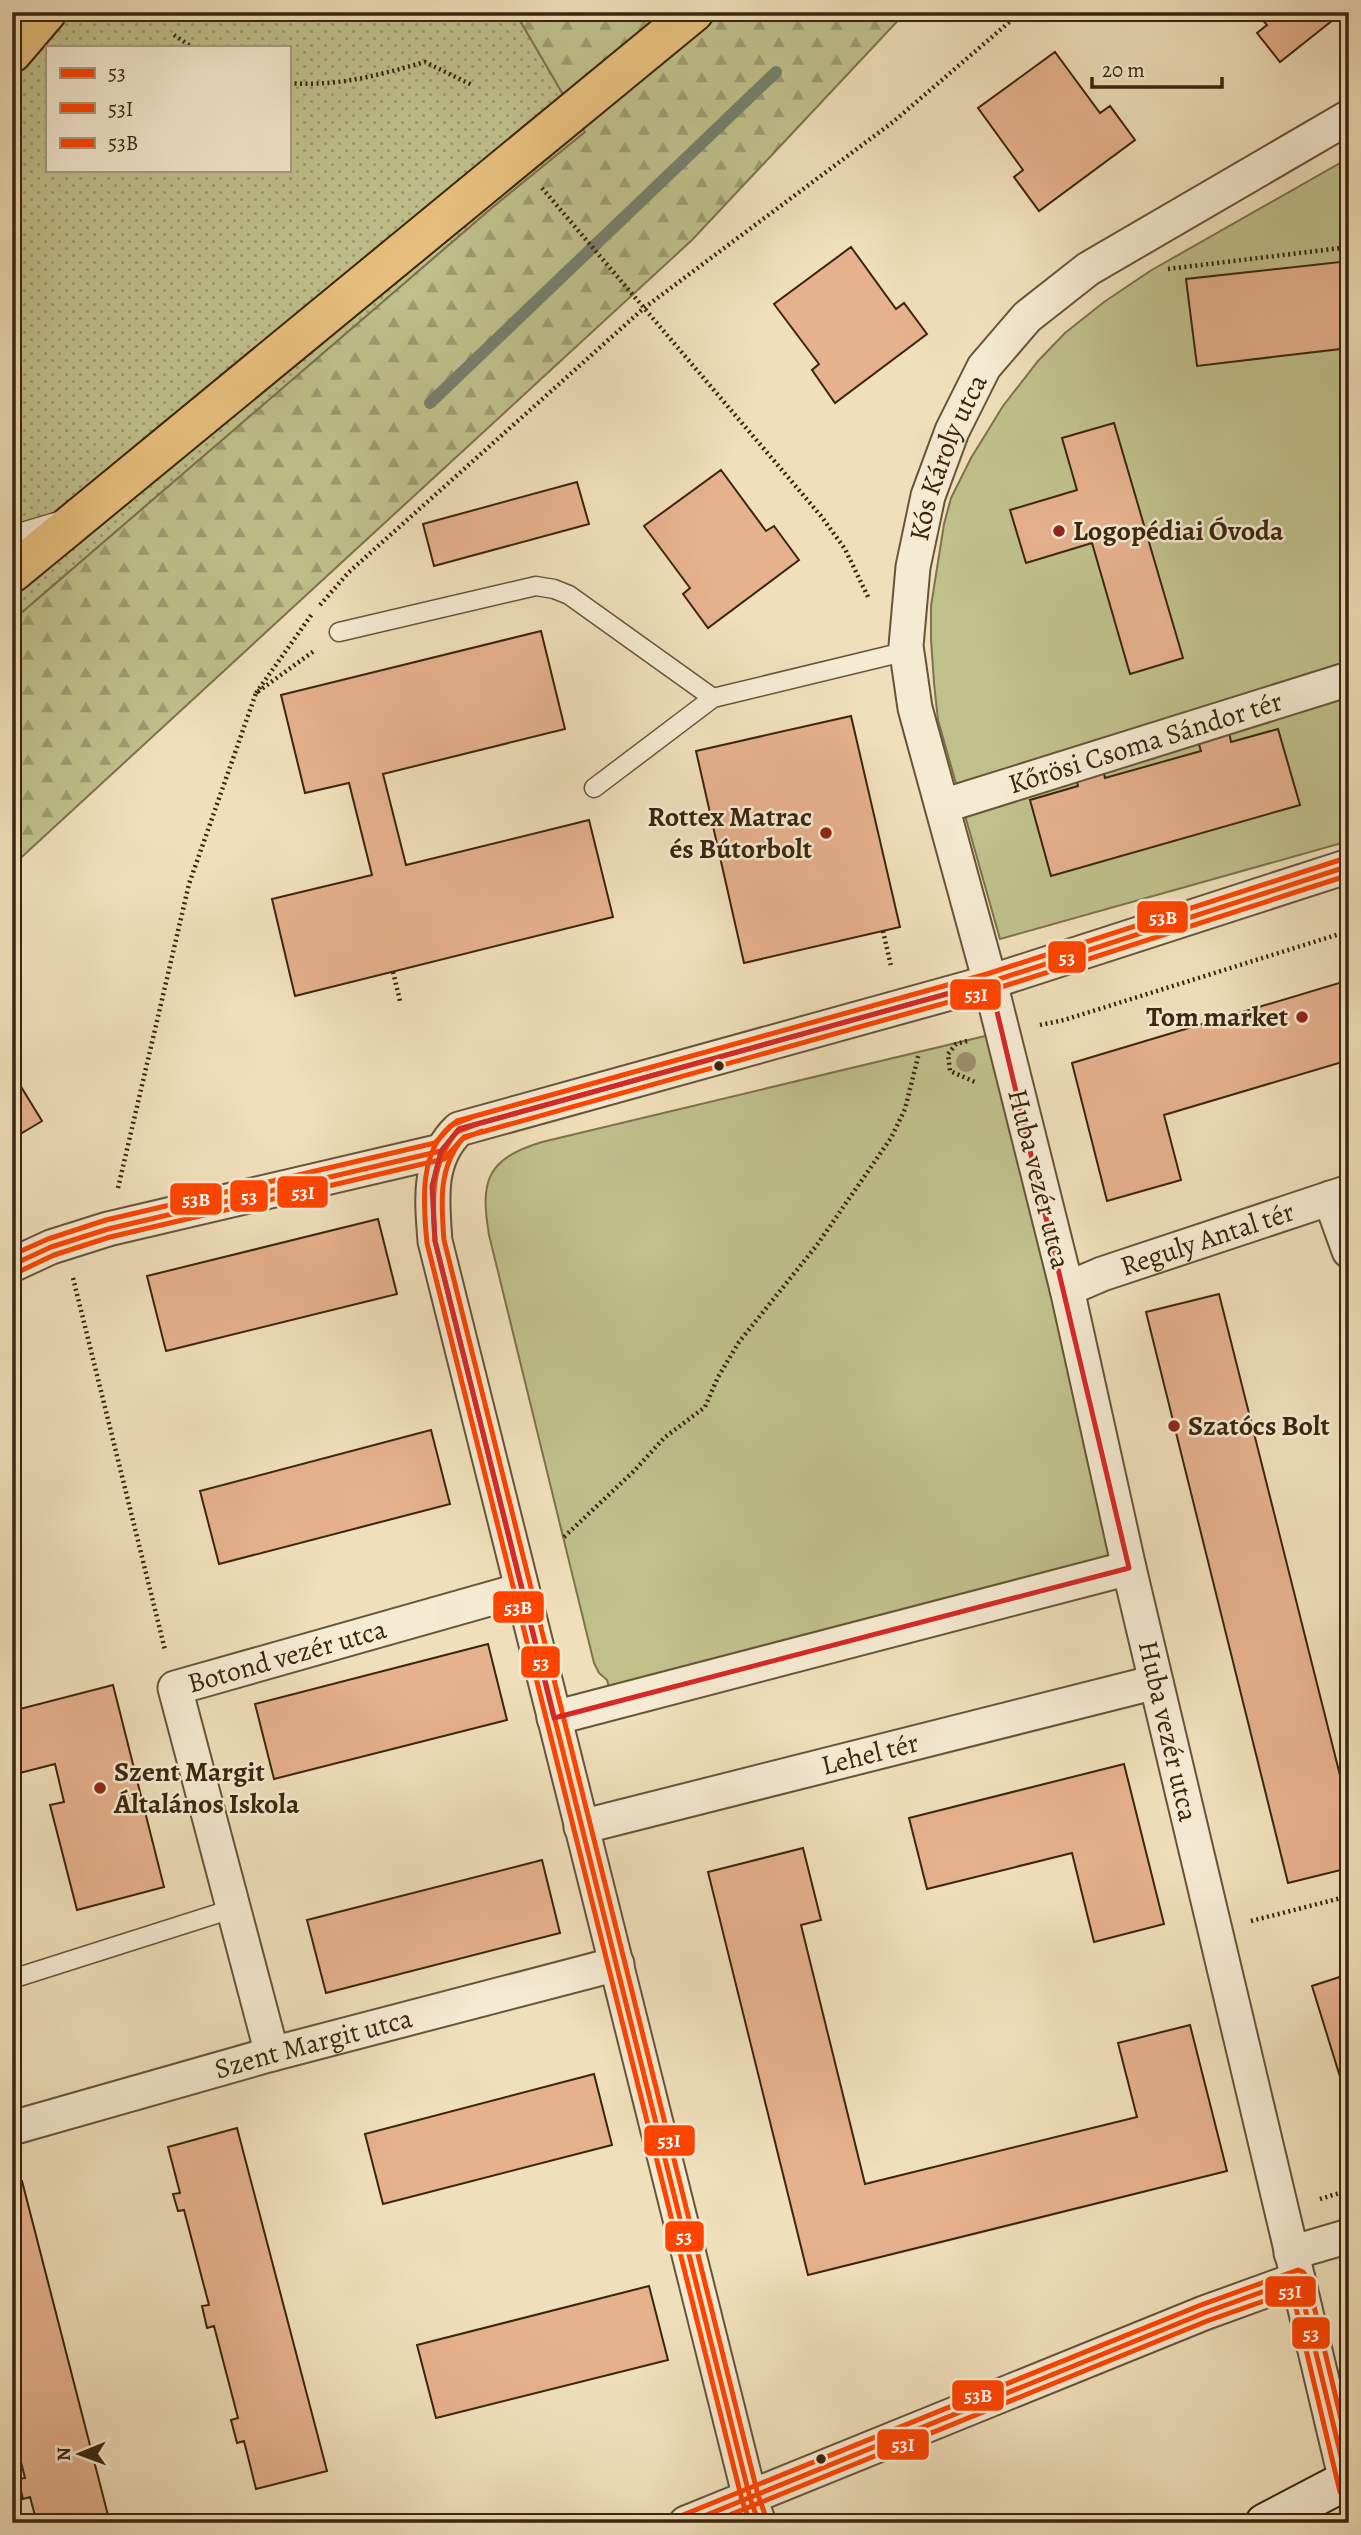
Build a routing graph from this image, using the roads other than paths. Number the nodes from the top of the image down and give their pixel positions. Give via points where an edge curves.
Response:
1 (47, 12) edge
2 (694, 12) edge
3 (12, 53) edge
4 (1349, 117) edge
5 (84, 514) junction
6 (12, 535) edge
7 (12, 573) edge
8 (339, 632) road end
9 (891, 655) road end
10 (1349, 679) edge
11 (713, 698) junction
12 (594, 788) dead end
13 (943, 806) junction
14 (1349, 866) edge
15 (990, 982) junction
16 (441, 1151) junction
17 (1340, 1195) edge
18 (1349, 1251) edge
19 (12, 1265) edge
20 (1067, 1289) junction
21 (1129, 1568) junction
22 (521, 1590) junction
23 (1156, 1682) junction
24 (554, 1718) junction
25 (581, 1827) junction
26 (232, 1909) junction
27 (617, 1964) junction
28 (12, 1979) edge
29 (272, 2054) junction
30 (12, 2128) edge
31 (1349, 2236) edge
32 (1294, 2266) junction
33 (1348, 2483) edge
34 (755, 2510) edge
35 (687, 2523) edge
36 (1265, 2523) edge

1 - 3 main road
2 - 5 main road
4 - 13 street, Kós Károly utca via 1088,269 1027,317 984,367 952,430 928,496 913,567 906,646 915,708
5 - 6 lane
5 - 7 main road
8 - 11 lane via 546,587 574,598
9 - 11 lane
10 - 13 street, Kőrösi Csoma Sándor tér
11 - 12 lane
13 - 15 street, Kós Károly utca
14 - 15 street
15 - 16 street via 459,1129
15 - 20 street, Huba vezér utca
16 - 19 street via 108,1230 51,1247
16 - 22 street via 432,1186 435,1241
17 - 18 street
17 - 20 street, Reguly Antal tér
20 - 21 street, Huba vezér utca
21 - 23 street, Huba vezér utca
21 - 24 street
22 - 24 street
22 - 26 street, Botond vezér utca via 175,1688
23 - 25 street, Lehel tér
23 - 32 street, Huba vezér utca
24 - 25 street
25 - 27 street
26 - 28 lane
26 - 29 street, Botond vezér utca
27 - 29 street, Szent Margit utca
27 - 34 street
29 - 30 street, Szent Margit utca
31 - 32 street
32 - 33 street, Huba vezér utca
32 - 34 street via 1204,2313
33 - 36 main road
34 - 35 street

